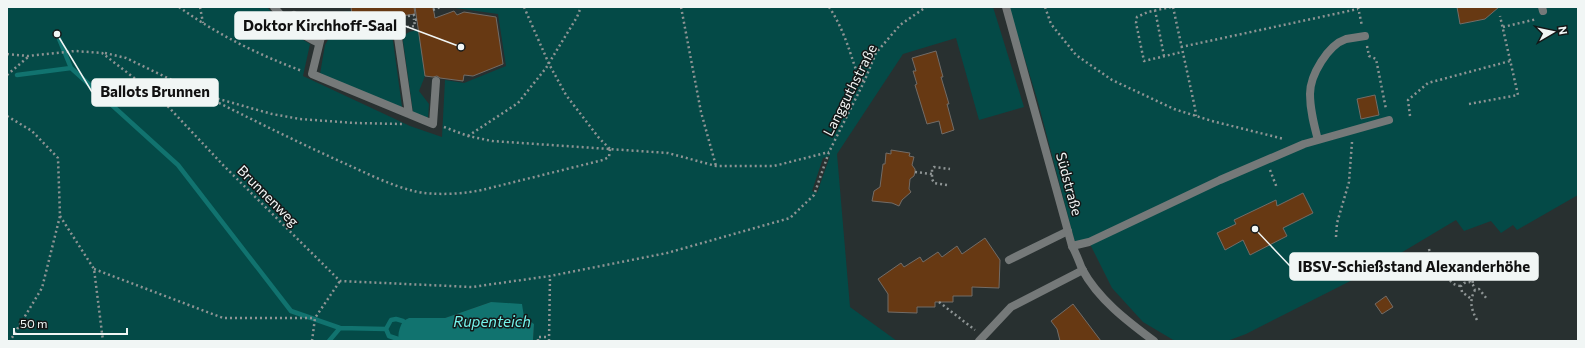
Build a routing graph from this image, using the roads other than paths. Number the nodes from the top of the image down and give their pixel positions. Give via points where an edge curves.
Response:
1 (274, 7) edge
2 (1006, 7) edge
3 (294, 15) dead end
4 (1365, 36) road end
5 (320, 40) junction
6 (436, 81) dead end
7 (409, 114) junction
8 (1388, 116) road end
9 (1318, 140) junction
10 (1068, 231) junction
11 (1072, 246) junction
12 (1009, 260) dead end
13 (1083, 270) junction
14 (981, 339) edge
15 (1154, 341) edge

1 - 5 street via 298,32
2 - 10 street, Südstraße
3 - 5 street
4 - 9 street via 1346,39 1333,47 1323,57 1315,74 1310,92 1312,121
5 - 7 street via 312,74
5 - 7 street via 330,33 396,24
6 - 7 street via 433,124
8 - 9 street
9 - 11 street via 1220,180 1088,242
10 - 11 street, Südstraße
10 - 12 street
11 - 13 street, Südstraße
13 - 14 street via 1011,307
13 - 15 street, Südstraße via 1126,321

